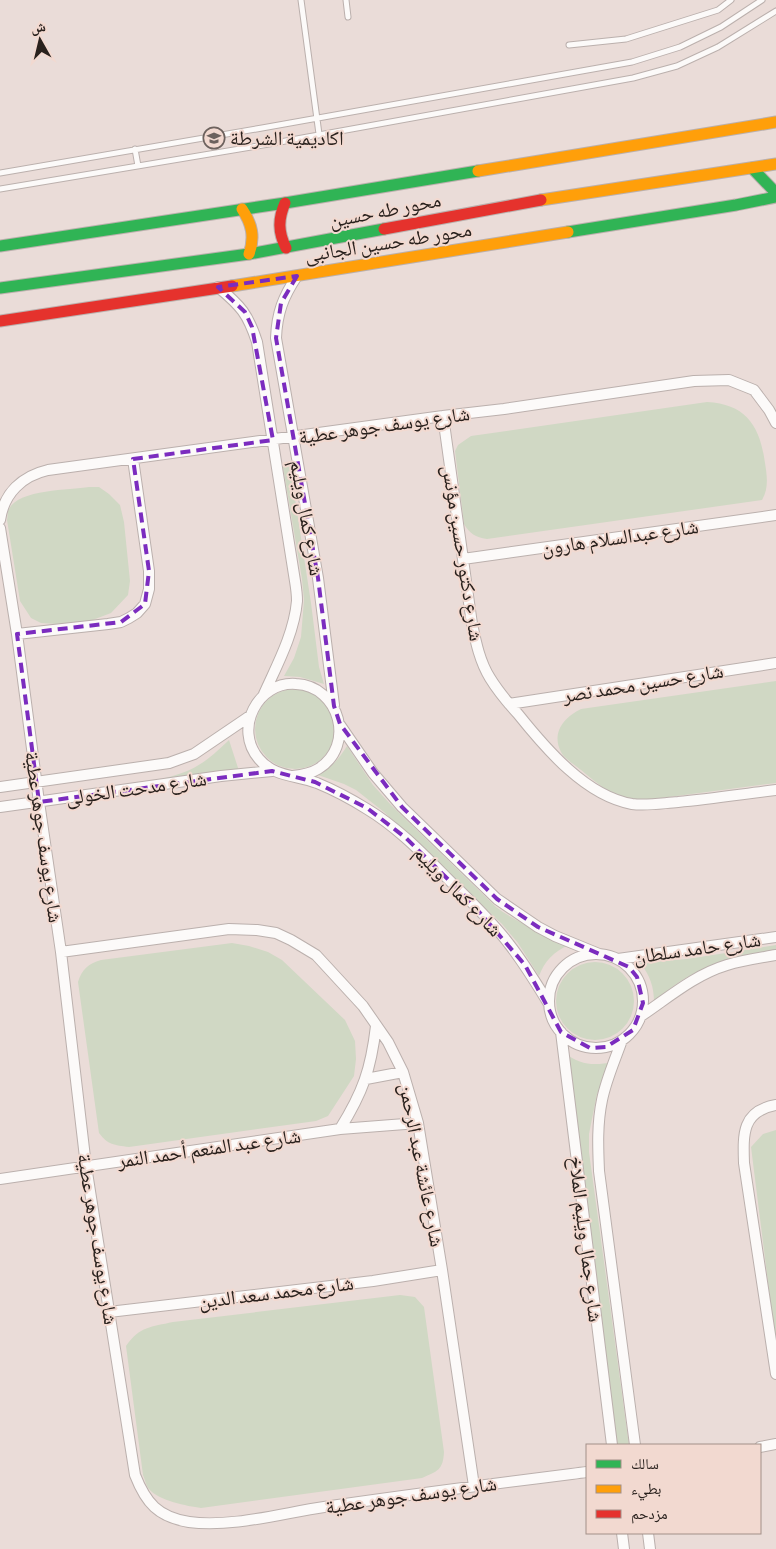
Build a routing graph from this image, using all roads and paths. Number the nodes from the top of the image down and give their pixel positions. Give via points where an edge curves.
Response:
1 (302, 0) edge
2 (346, 0) edge
3 (731, 0) edge
4 (762, 0) edge
5 (776, 11) edge
6 (348, 16) dead end
7 (570, 45) dead end
8 (317, 118) junction
9 (776, 122) edge
10 (319, 134) junction
11 (135, 149) junction
12 (776, 164) edge
13 (138, 166) junction
14 (752, 168) junction
15 (0, 173) edge
16 (0, 189) edge
17 (776, 193) edge
18 (776, 197) edge
19 (285, 203) junction
20 (242, 209) junction
21 (0, 246) edge
22 (286, 248) junction
23 (249, 254) junction
24 (297, 276) junction
25 (218, 287) junction
26 (0, 288) edge
27 (2, 320) edge
28 (443, 416) junction
29 (776, 422) edge
30 (293, 437) junction
31 (273, 440) junction
32 (134, 459) junction
33 (776, 515) edge
34 (0, 520) edge
35 (0, 528) edge
36 (463, 559) junction
37 (17, 634) junction
38 (776, 663) edge
39 (264, 694) junction
40 (509, 704) junction
41 (334, 706) junction
42 (250, 716) junction
43 (340, 724) junction
44 (272, 771) junction
45 (293, 776) junction
46 (36, 782) junction
47 (0, 786) edge
48 (776, 790) edge
49 (39, 802) junction
50 (0, 808) edge
51 (776, 937) edge
52 (60, 952) junction
53 (599, 954) junction
54 (776, 955) edge
55 (618, 959) junction
56 (548, 1004) junction
57 (641, 1016) junction
58 (376, 1026) junction
59 (561, 1032) junction
60 (622, 1040) junction
61 (403, 1072) junction
62 (366, 1079) junction
63 (776, 1105) edge
64 (418, 1123) junction
65 (340, 1129) junction
66 (86, 1166) junction
67 (0, 1179) edge
68 (442, 1270) junction
69 (109, 1312) junction
70 (776, 1374) edge
71 (612, 1444) edge
72 (635, 1444) edge
73 (776, 1444) edge
74 (761, 1447) edge
75 (586, 1472) edge
76 (474, 1486) junction
77 (622, 1534) edge
78 (648, 1534) edge
79 (624, 1549) edge
80 (650, 1549) edge

1 - 8 lane
2 - 6 lane
3 - 7 lane via 718,10 626,39
4 - 8 lane via 721,27 680,47 632,62
5 - 10 lane via 718,47 676,66 633,78
8 - 10 lane
8 - 11 lane
9 - 19 main road, محور طه حسين
10 - 13 lane
11 - 13 lane
11 - 15 lane
12 - 14 main road, محور طه حسين
13 - 16 lane
14 - 17 main road
14 - 22 main road, محور طه حسين via 544,199
18 - 24 main road, محور طه حسين الجانبى
19 - 20 main road, محور طه حسين
19 - 22 main road via 279,230
20 - 21 main road, محور طه حسين
20 - 23 main road via 254,235
22 - 23 main road, محور طه حسين
23 - 26 main road, محور طه حسين
24 - 25 main road, محور طه حسين الجانبى
24 - 30 street, شارع كمال ويليم via 281,303 276,320 276,338
25 - 27 main road, محور طه حسين الجانبى
25 - 31 street, شارع كمال ويليم via 234,300 252,326
28 - 29 street, شارع يوسف جوهر عطية via 694,381 729,380 754,390
28 - 30 street, شارع يوسف جوهر عطية
28 - 36 street, شارع دكتور حسين مؤنس
30 - 31 street, شارع يوسف جوهر عطية
30 - 41 street, شارع كمال ويليم via 318,578
31 - 32 street, شارع يوسف جوهر عطية
31 - 39 street, شارع كمال ويليم via 297,599 286,645
32 - 34 street, شارع يوسف جوهر عطية via 48,470 29,476 11,491
32 - 37 street via 149,571 145,604 121,622
33 - 36 street, شارع عبدالسلام هارون
35 - 37 street, شارع يوسف جوهر عطية
36 - 40 street, شارع دكتور حسين مؤنس via 478,652 489,677
37 - 46 street, شارع يوسف جوهر عطية
38 - 40 street, شارع حسين محمد نصر
39 - 41 street via 279,686 296,684 318,690
39 - 42 street
40 - 48 street, شارع دكتور حسين مؤنس via 556,758 609,797 633,804 657,804
41 - 43 street
42 - 44 street via 248,731 251,745 258,758
42 - 46 street, شارع مدحت الخولى via 182,759
43 - 45 street via 336,750 328,761 318,769
43 - 53 street, شارع كمال ويليم via 373,773 402,807 497,899 538,927
44 - 45 street
44 - 49 street, شارع مدحت الخولى
45 - 56 street, شارع كمال ويليم via 340,793 367,808 406,838 503,936
46 - 47 street, شارع مدحت الخولى
46 - 49 street, شارع يوسف جوهر عطية
49 - 50 street, شارع مدحت الخولى
49 - 52 street, شارع يوسف جوهر عطية
51 - 55 street, شارع حامد سلطان
52 - 58 street, شارع عائشة عبد الرحمن via 228,929 276,933 316,955 363,1006
52 - 66 street, شارع يوسف جوهر عطية
53 - 55 street
53 - 56 street via 579,957 562,967 551,984
54 - 57 street, شارع حامد سلطان via 725,965 694,980
55 - 57 street via 637,977 642,990
56 - 59 street via 552,1019
57 - 60 street
58 - 61 street, شارع عائشة عبد الرحمن
58 - 62 street
59 - 60 street via 590,1048 606,1047
59 - 71 street, شارع جمال ويليم الملاخ
60 - 72 street, شارع جمال ويليم الملاخ via 602,1099 598,1150
61 - 62 street
61 - 64 street, شارع عائشة عبد الرحمن
62 - 65 street
63 - 70 street via 753,1115 746,1125 743,1139
64 - 65 street, شارع عبد المنعم أحمد النمر
64 - 68 street, شارع عائشة عبد الرحمن
65 - 66 street, شارع عبد المنعم أحمد النمر
66 - 67 street, شارع عبد المنعم أحمد النمر
66 - 69 street, شارع يوسف جوهر عطية
68 - 69 street, شارع محمد سعد الدين
68 - 76 street, شارع عائشة عبد الرحمن
69 - 76 street, شارع يوسف جوهر عطية via 135,1475 140,1490 151,1505 167,1515 189,1522 230,1522
73 - 74 street
75 - 76 street, شارع يوسف جوهر عطية
77 - 79 street
78 - 80 street

